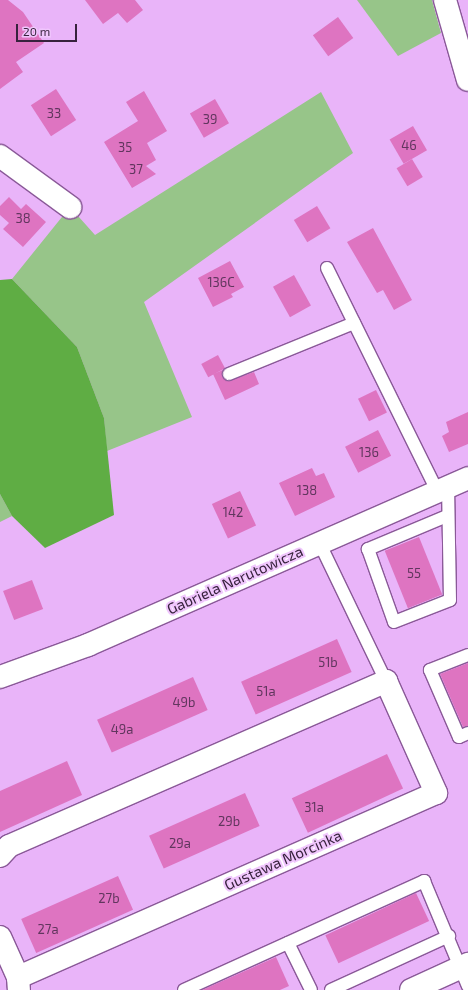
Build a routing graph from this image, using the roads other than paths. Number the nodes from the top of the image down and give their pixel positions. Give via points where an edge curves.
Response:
1 (445, 0) edge
2 (468, 80) edge
3 (0, 156) edge
4 (70, 207) dead end
5 (327, 268) dead end
6 (354, 323) junction
7 (229, 374) dead end
8 (468, 478) edge
9 (442, 489) junction
10 (447, 516) junction
11 (319, 542) junction
12 (468, 655) edge
13 (0, 677) edge
14 (386, 680) junction
15 (468, 733) edge
16 (0, 856) edge
17 (449, 936) junction
18 (0, 937) edge
19 (288, 943) junction
20 (466, 972) edge
21 (12, 974) edge
22 (184, 990) edge
23 (310, 990) edge
24 (331, 990) edge
25 (411, 990) edge

1 - 2 street
3 - 4 street
5 - 6 lane
6 - 7 lane
6 - 9 lane
8 - 9 street, Gabriela Narutowicza
9 - 10 lane
9 - 11 street, Gabriela Narutowicza
10 - 10 lane via 450,600 394,622 368,549
11 - 13 street, Gabriela Narutowicza via 88,645
11 - 14 lane, Gustawa Morcinka
12 - 15 lane via 430,670 459,737
14 - 16 street via 9,846
14 - 21 street, Gustawa Morcinka via 436,793
17 - 19 lane via 424,881
17 - 20 lane
17 - 24 lane
18 - 21 street, Gustawa Morcinka
19 - 22 lane
19 - 23 lane
20 - 25 street

